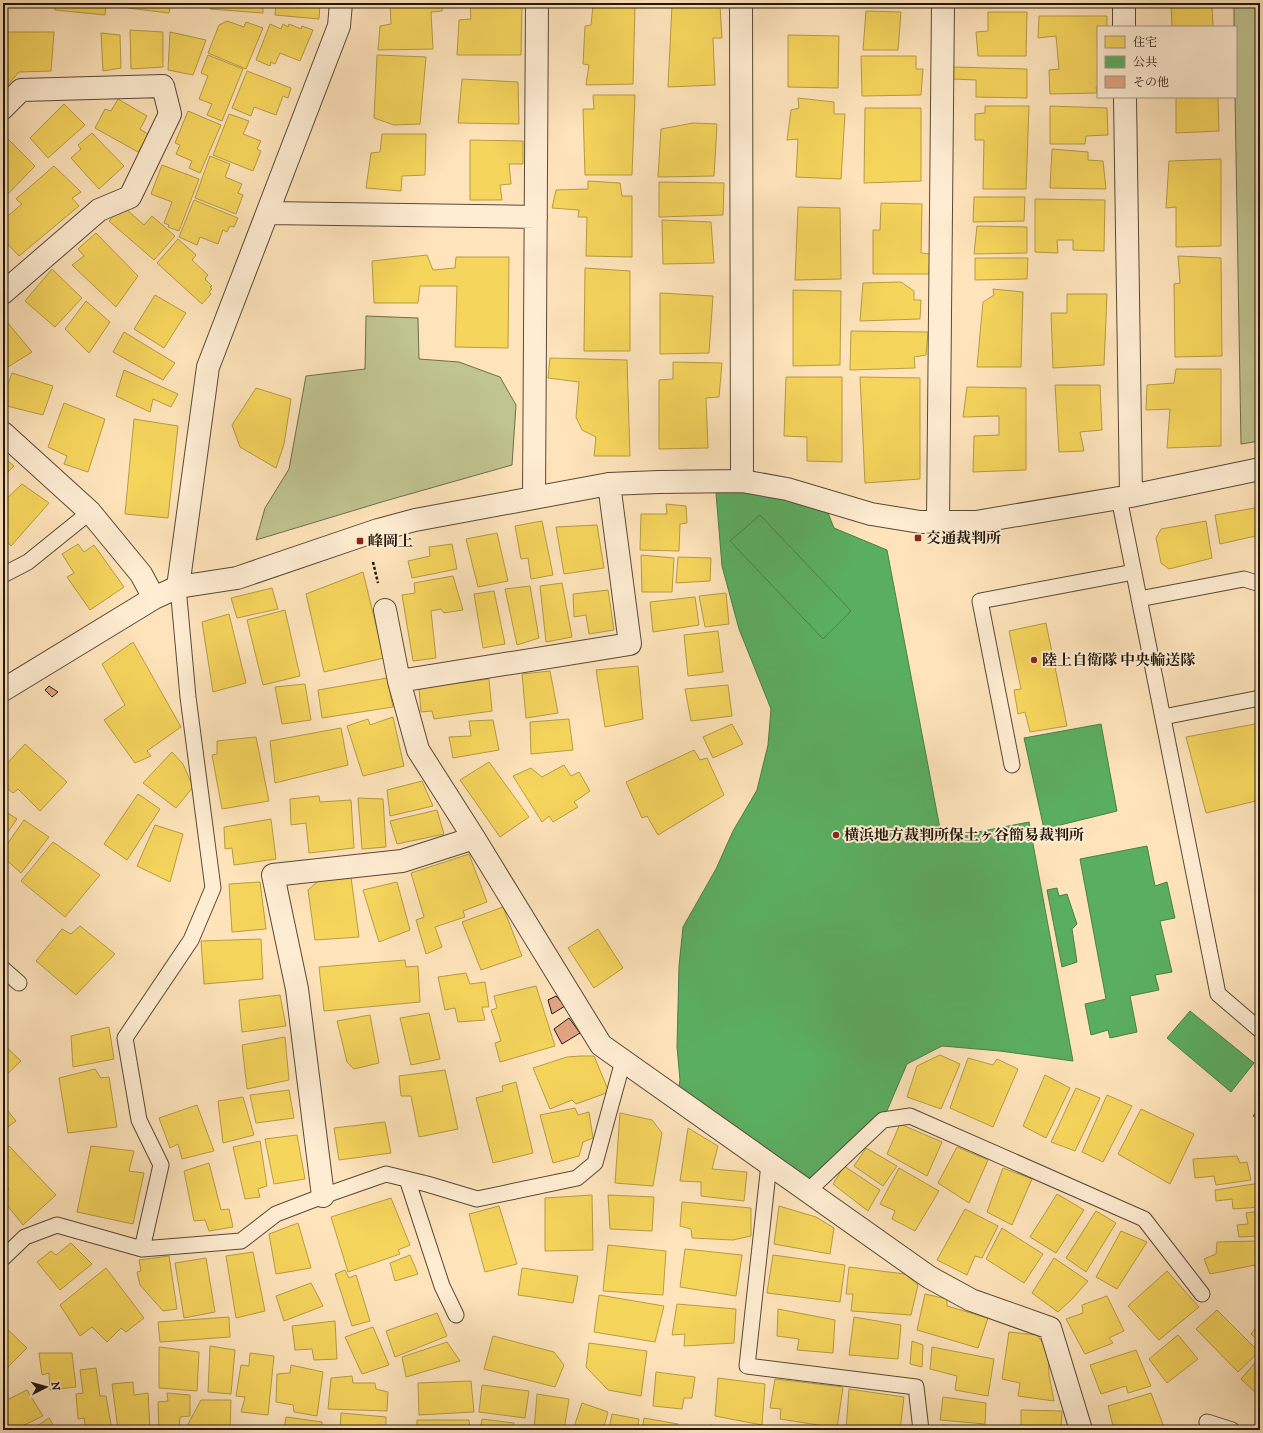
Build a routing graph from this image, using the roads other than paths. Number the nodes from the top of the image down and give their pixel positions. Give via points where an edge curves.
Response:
1 (341, 3) edge
2 (538, 3) edge
3 (741, 3) edge
4 (943, 3) edge
5 (1124, 3) edge
6 (1124, 26) edge
7 (1126, 98) edge
8 (3, 108) edge
9 (268, 213) junction
10 (536, 217) junction
11 (3, 293) edge
12 (3, 433) edge
13 (1260, 469) edge
14 (742, 481) junction
15 (609, 484) junction
16 (1125, 497) junction
17 (534, 498) junction
18 (90, 512) junction
19 (938, 522) junction
20 (1134, 572) junction
21 (3, 575) edge
22 (1260, 584) edge
23 (178, 587) junction
24 (154, 598) junction
25 (1139, 599) junction
26 (385, 610) dead end
27 (399, 681) junction
28 (3, 690) edge
29 (1260, 698) edge
30 (1163, 718) junction
31 (1012, 765) dead end
32 (474, 838) junction
33 (3, 969) edge
34 (19, 983) dead end
35 (1260, 1030) edge
36 (623, 1061) junction
37 (769, 1164) junction
38 (407, 1179) junction
39 (808, 1191) junction
40 (323, 1196) junction
41 (142, 1248) junction
42 (3, 1258) edge
43 (1202, 1294) dead end
44 (456, 1315) dead end
45 (1207, 1422) dead end
46 (921, 1430) edge
47 (1081, 1430) edge
48 (1232, 1430) edge

1 - 9 street via 339,26
2 - 10 street
3 - 14 street
4 - 19 street
5 - 6 street
7 - 16 street
8 - 11 street via 21,90 164,86 170,114 130,197 99,210
9 - 10 street
9 - 23 street via 208,367
10 - 17 street
12 - 18 street
13 - 16 street
14 - 15 street
14 - 19 street via 787,488 871,514 920,522
15 - 17 street
15 - 27 street via 630,644
16 - 19 street via 976,522
16 - 20 lane
17 - 23 street via 416,520 378,530 368,543 237,578
18 - 21 lane via 28,562
18 - 24 street via 141,574
20 - 25 lane
20 - 31 lane via 980,601
22 - 25 lane via 1244,580
23 - 24 street
23 - 41 lane via 188,697 213,888 191,940 125,1038 139,1120 161,1165
24 - 28 street
25 - 30 lane
26 - 27 street
27 - 32 street via 418,750
29 - 30 lane
30 - 35 lane via 1218,994
32 - 36 street via 601,1045
32 - 40 street via 402,861 273,875 297,989
33 - 34 lane
36 - 37 street
36 - 38 lane via 595,1163 577,1178 478,1199
37 - 39 street
37 - 46 lane via 747,1366 916,1387
38 - 40 lane via 386,1174
38 - 44 lane via 442,1286
39 - 43 lane via 883,1120 910,1116 1144,1219
39 - 47 street via 930,1277 971,1300 1050,1328
40 - 41 lane via 276,1214 241,1241
41 - 42 lane via 57,1225 26,1237
45 - 48 lane

